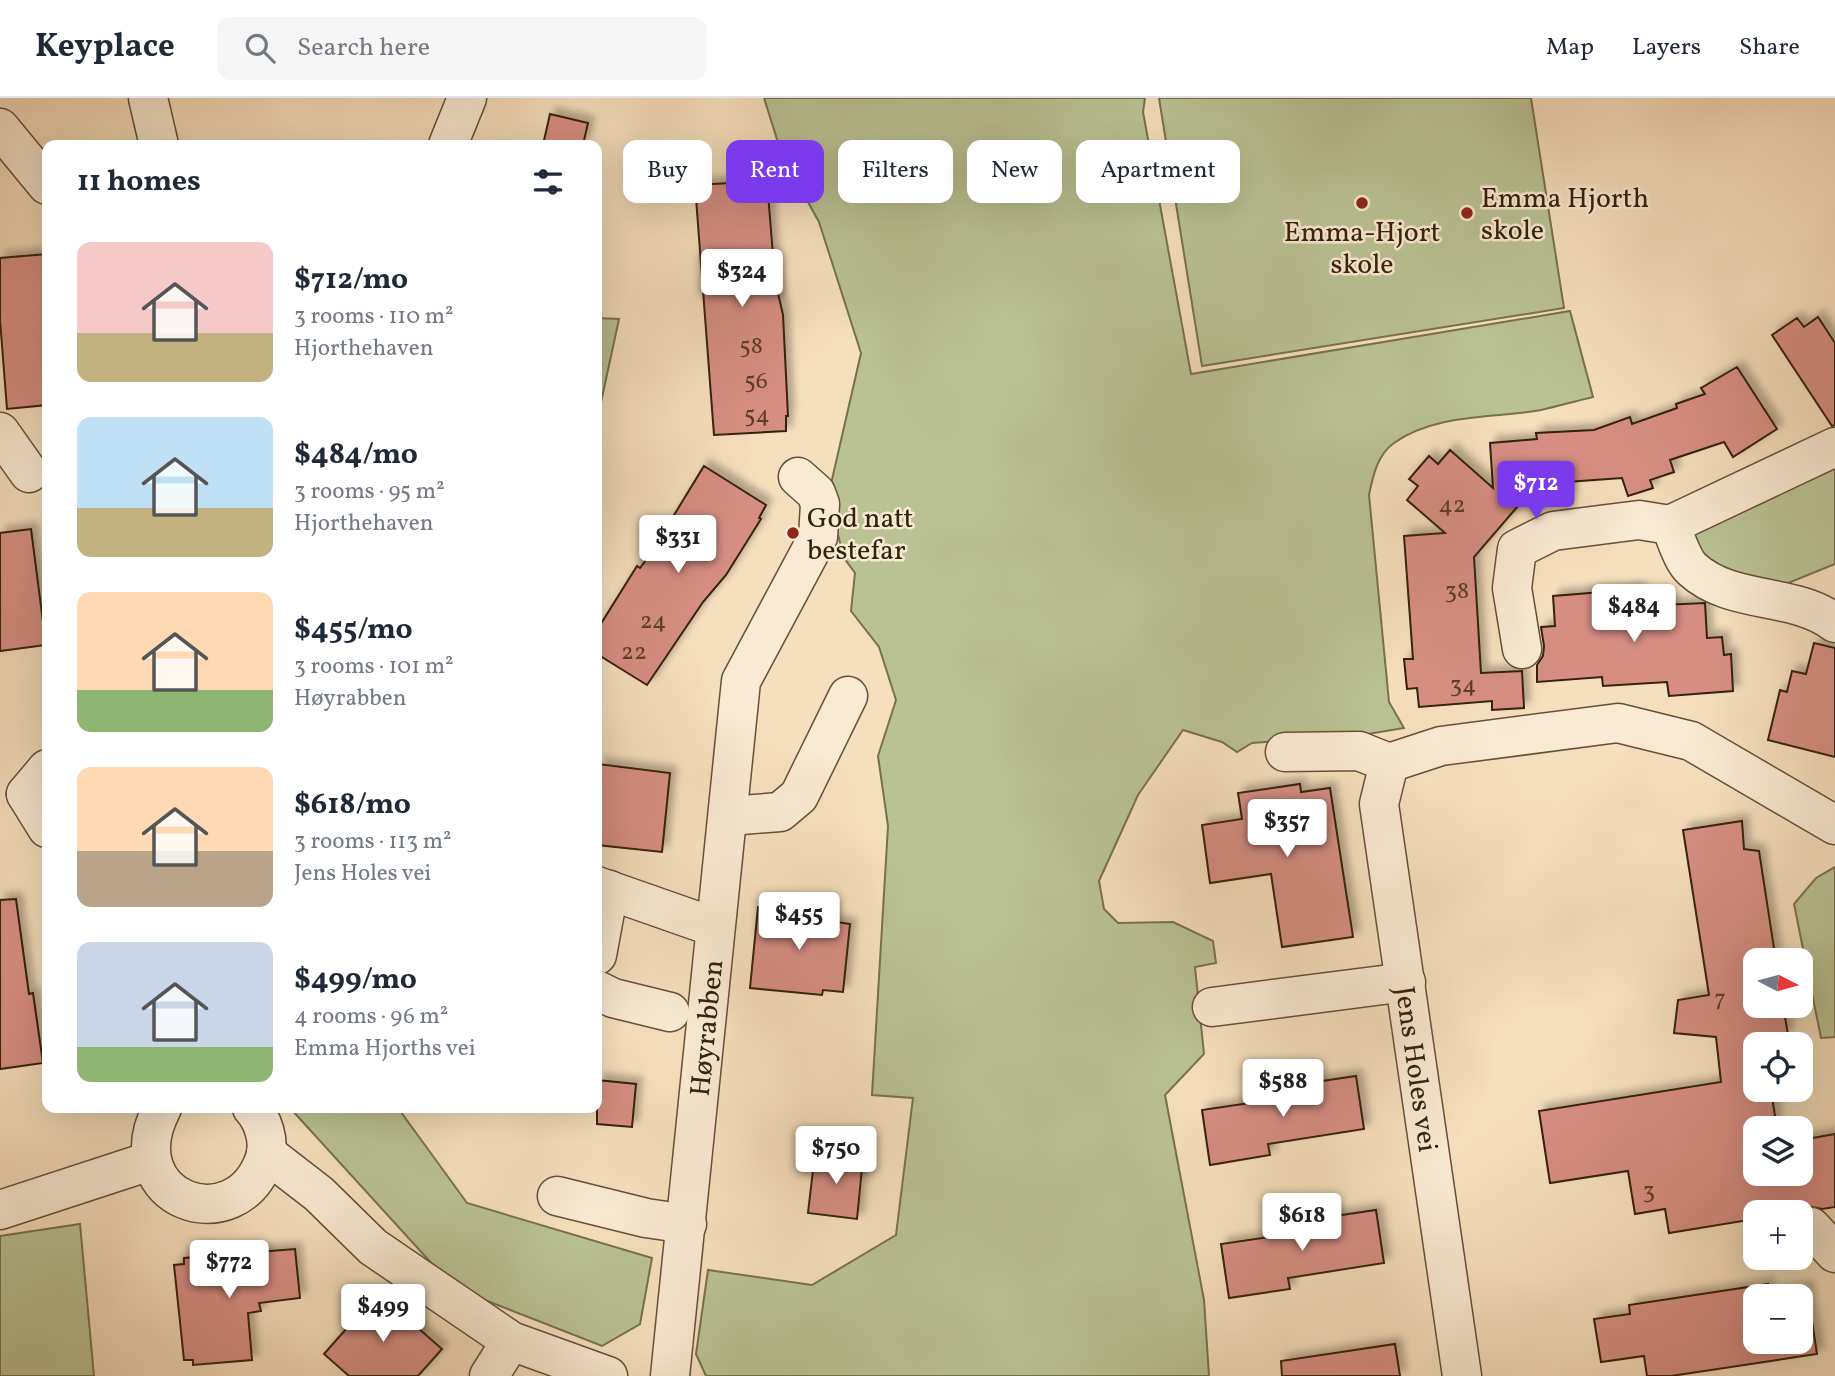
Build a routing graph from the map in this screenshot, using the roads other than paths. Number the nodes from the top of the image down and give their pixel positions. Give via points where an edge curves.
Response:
1 (148, 98) edge
2 (467, 98) edge
3 (0, 128) edge
4 (158, 140) edge
5 (450, 140) edge
6 (42, 179) edge
7 (0, 432) edge
8 (1835, 447) edge
9 (26, 473) edge
10 (798, 477) dead end
11 (1670, 525) junction
12 (1835, 624) edge
13 (1521, 649) dead end
14 (848, 696) dead end
15 (1286, 752) dead end
16 (1389, 763) junction
17 (25, 783) edge
18 (729, 816) junction
19 (42, 818) edge
20 (1835, 825) edge
21 (603, 888) edge
22 (715, 927) junction
23 (1406, 982) junction
24 (602, 993) edge
25 (1212, 1007) dead end
26 (670, 1012) dead end
27 (160, 1113) edge
28 (255, 1113) edge
29 (267, 1153) junction
30 (150, 1161) junction
31 (557, 1196) dead end
32 (0, 1210) edge
33 (687, 1224) junction
34 (511, 1341) junction
35 (489, 1376) edge
36 (608, 1376) edge
37 (670, 1376) edge
38 (1462, 1376) edge

1 - 4 street
2 - 5 street
3 - 6 street
7 - 9 street
8 - 11 street
10 - 18 street, Høyrabben via 816,493 820,504 818,537 741,681
11 - 12 street via 1691,569 1721,586 1819,611
11 - 13 street via 1639,520 1553,531 1517,549 1512,588
14 - 18 street via 799,796 780,812
15 - 16 street via 1359,751
16 - 20 street via 1441,746 1618,723 1691,741
16 - 23 street, Jens Holes vei via 1378,804
17 - 19 street
18 - 22 street, Høyrabben
21 - 22 street
22 - 33 street, Høyrabben
23 - 25 street
23 - 38 street, Jens Holes vei
24 - 26 street
27 - 30 street via 150,1137
28 - 29 street via 265,1133
29 - 30 street via 248,1188 211,1204 191,1202 173,1193
29 - 34 street via 319,1194 373,1247
30 - 32 street
31 - 33 street
33 - 37 street, Høyrabben
34 - 35 street
34 - 36 street

